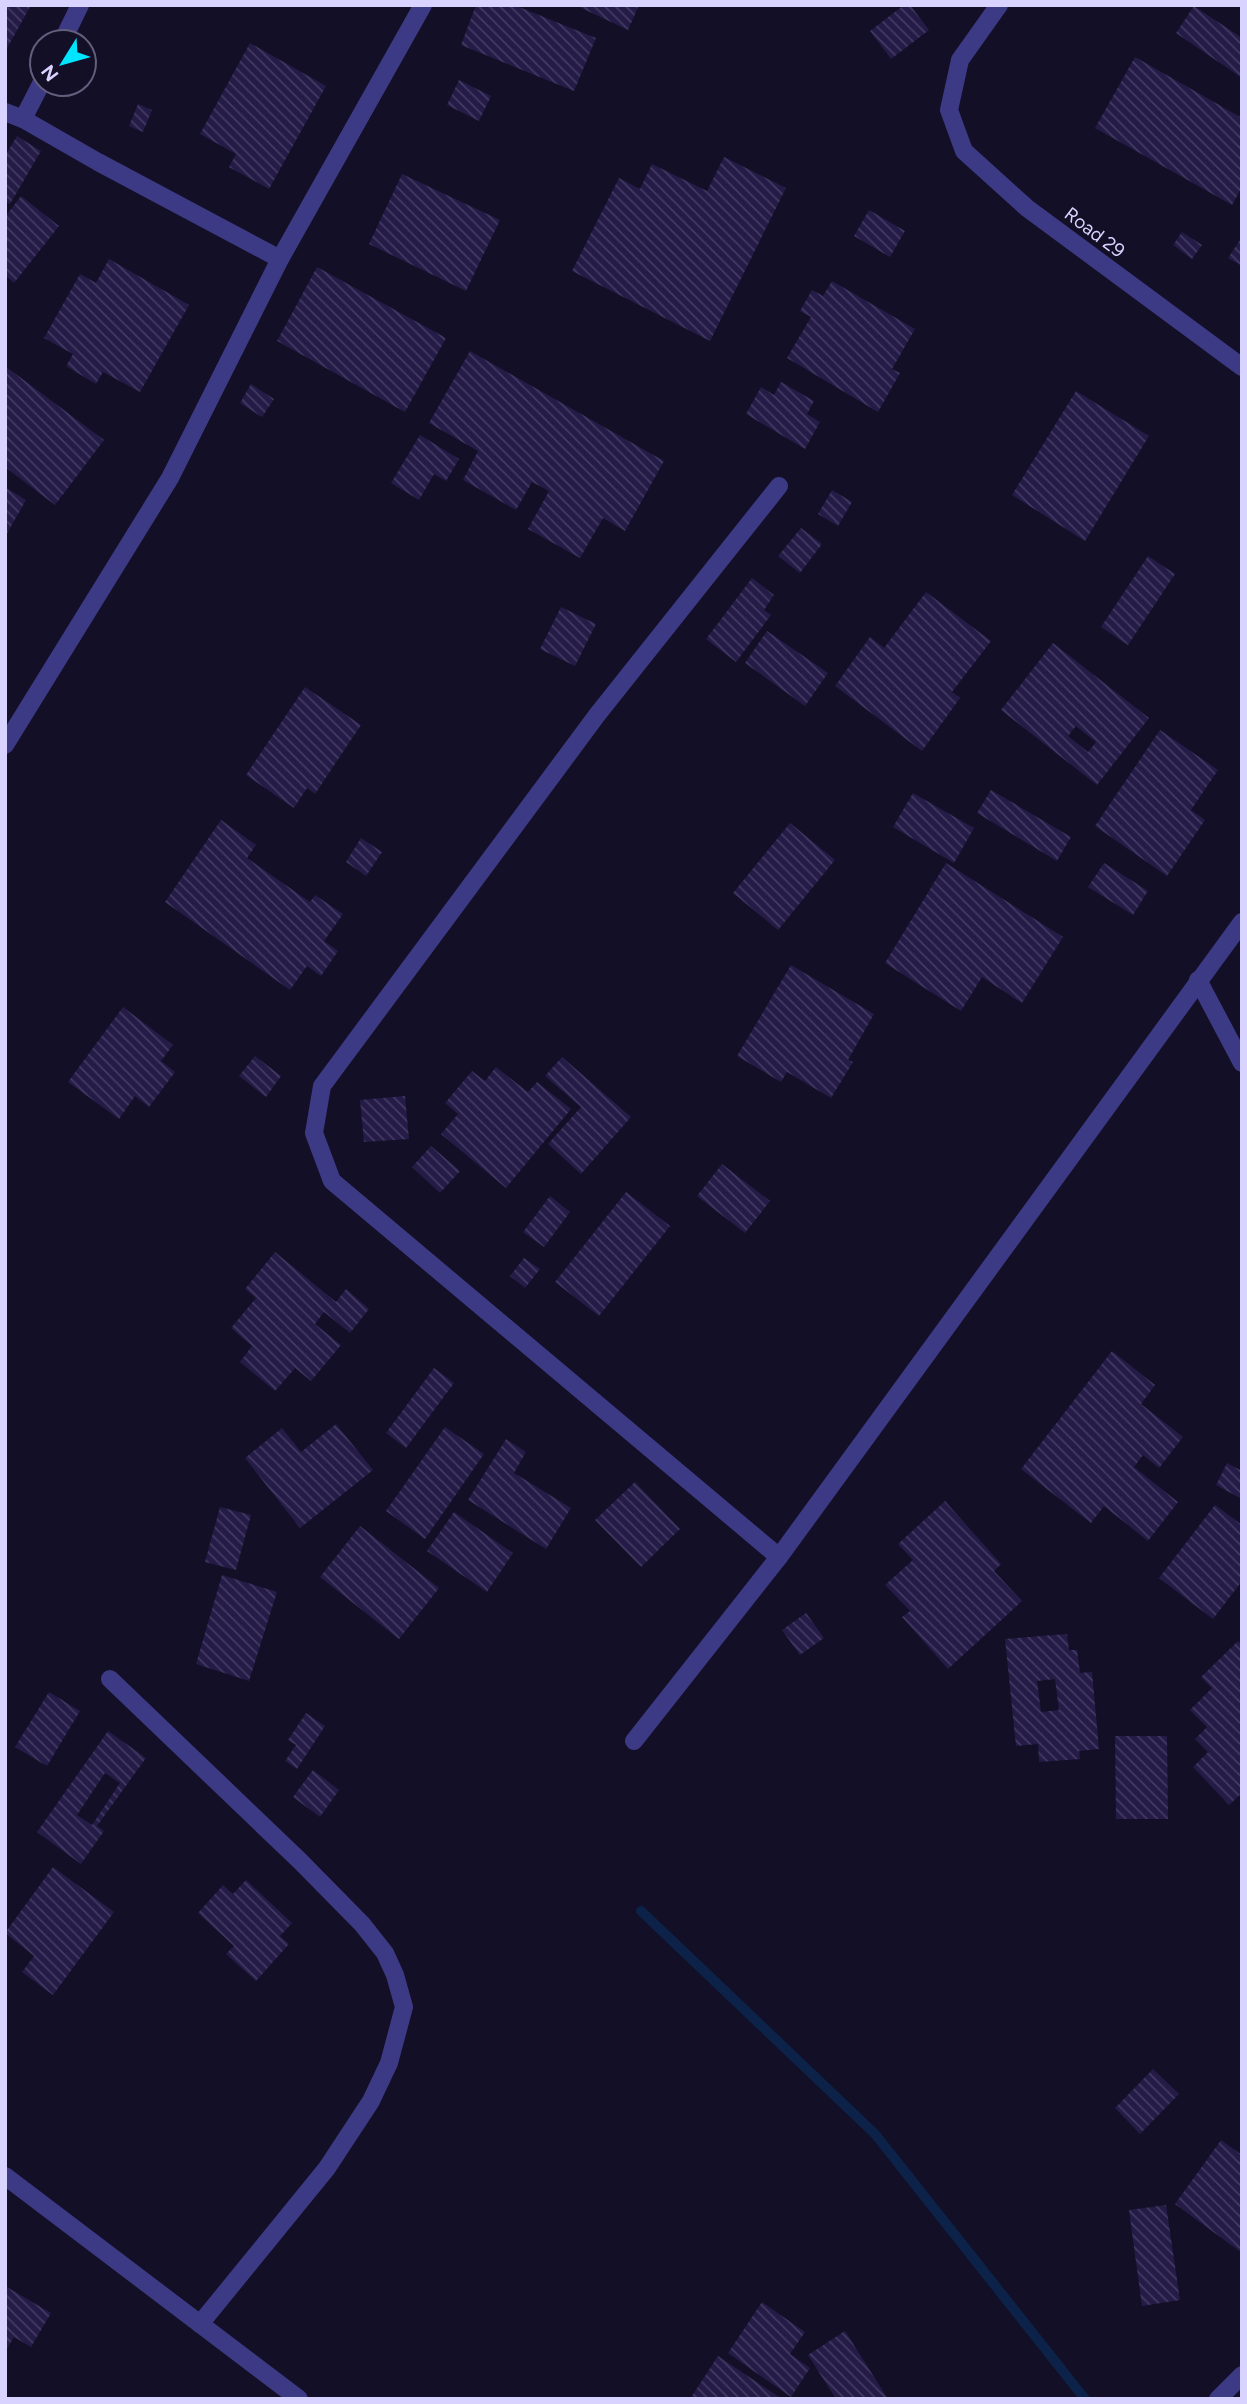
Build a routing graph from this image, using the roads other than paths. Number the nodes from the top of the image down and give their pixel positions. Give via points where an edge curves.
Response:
1 (80, 5) edge
2 (423, 5) edge
3 (999, 5) edge
4 (69, 28) edge
5 (34, 98) edge
6 (5, 112) edge
7 (23, 119) junction
8 (280, 259) junction
9 (1242, 367) edge
10 (779, 486) dead end
11 (5, 746) edge
12 (1242, 922) edge
13 (1198, 980) junction
14 (1242, 1063) edge
15 (779, 1557) junction
16 (110, 1679) dead end
17 (634, 1741) dead end
18 (5, 2176) edge
19 (200, 2324) junction
20 (1242, 2375) edge
21 (299, 2399) edge
22 (1218, 2399) edge

1 - 4 street
2 - 8 street
3 - 9 street, Road 29 via 960,60 949,110 964,151 1027,208
5 - 7 street
6 - 7 street
7 - 8 street
8 - 11 street via 170,478
10 - 15 street via 597,715 323,1086 314,1133 332,1181
12 - 13 street
13 - 14 street
13 - 15 street
15 - 17 street
16 - 19 street via 362,1924 385,1953 404,2007 389,2063 371,2101 327,2168
18 - 19 street
19 - 21 street
20 - 22 street

